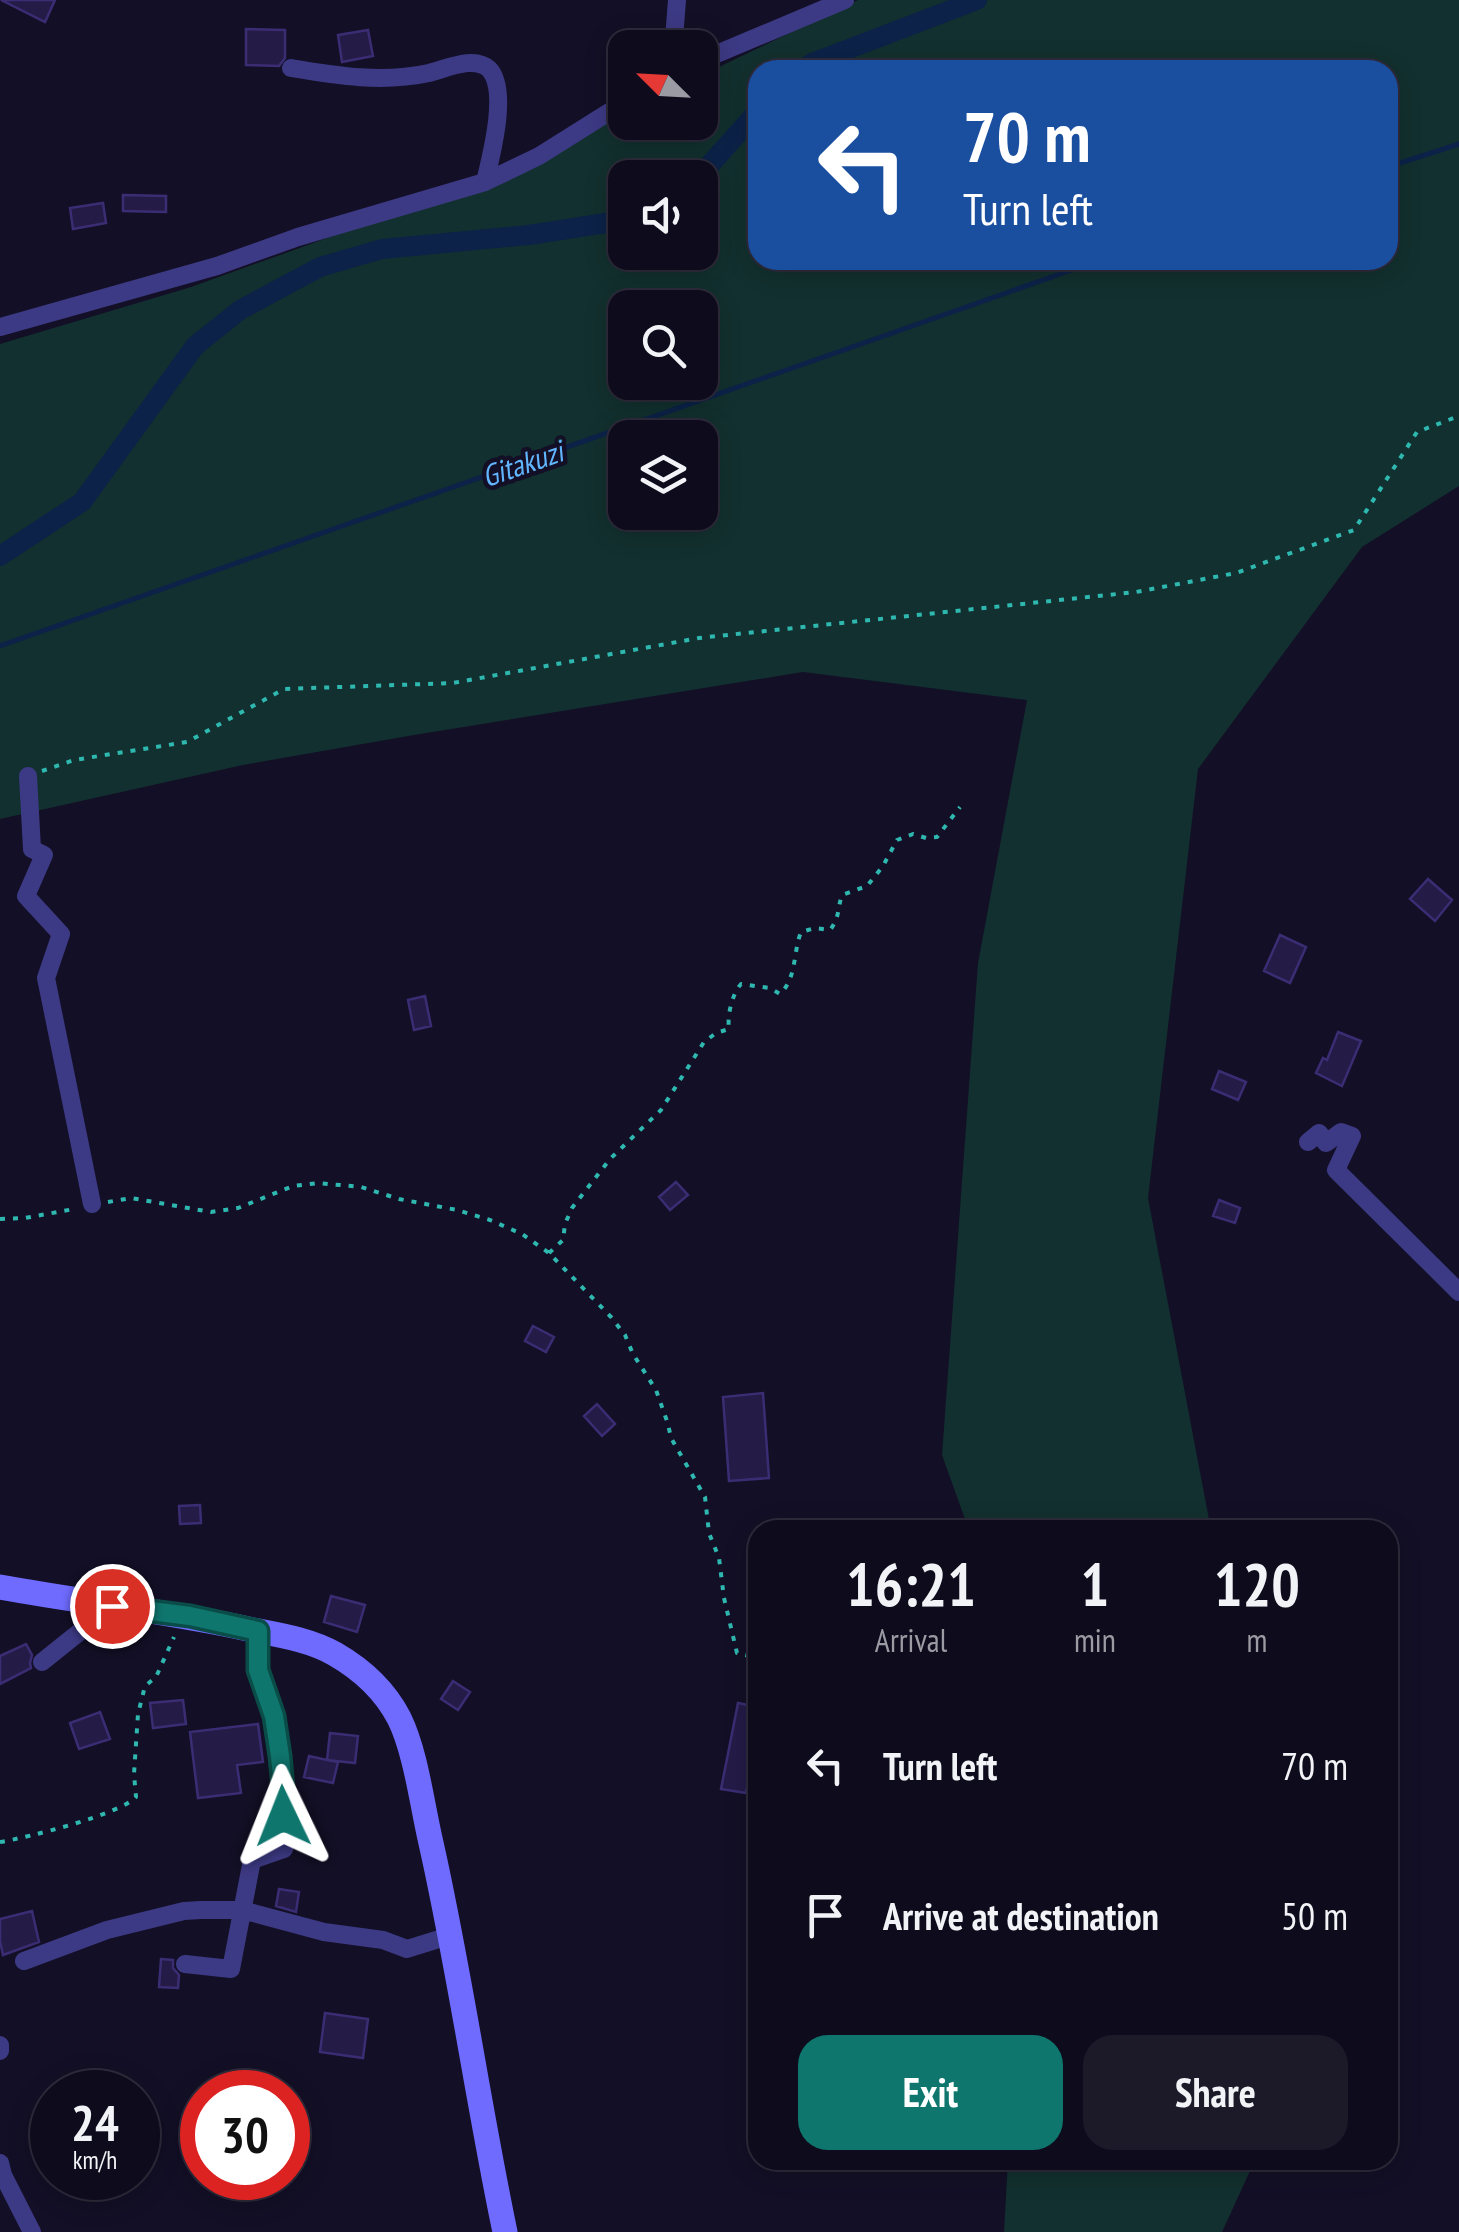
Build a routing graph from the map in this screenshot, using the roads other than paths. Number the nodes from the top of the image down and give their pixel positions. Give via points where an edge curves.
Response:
1 (677, 0) edge
2 (845, 0) edge
3 (675, 30) edge
4 (718, 53) edge
5 (291, 68) dead end
6 (608, 113) edge
7 (485, 182) junction
8 (0, 328) edge
9 (28, 776) road end
10 (1308, 1142) dead end
11 (92, 1204) road end
12 (1459, 1292) edge
13 (0, 1587) edge
14 (112, 1606) junction
15 (258, 1631) junction
16 (42, 1662) dead end
17 (242, 1910) junction
18 (452, 1935) junction
19 (24, 1961) dead end
20 (185, 1964) dead end
21 (0, 2163) edge
22 (32, 2232) edge
23 (505, 2232) edge

1 - 3 street
2 - 4 street
5 - 7 street via 375,79 483,64 497,88
6 - 7 street
7 - 8 street
9 - 11 street via 32,849 44,855 26,896 61,934 46,978
10 - 12 street via 1319,1133 1326,1143 1341,1132 1352,1136 1336,1170
13 - 14 main road
14 - 15 main road
14 - 16 street
15 - 17 street via 258,1670 274,1716 287,1843 252,1860
15 - 18 main road via 334,1654 359,1669 392,1707 407,1736
17 - 18 street via 407,1949
17 - 19 street via 184,1911
17 - 20 street via 231,1969
18 - 23 main road
21 - 22 street

